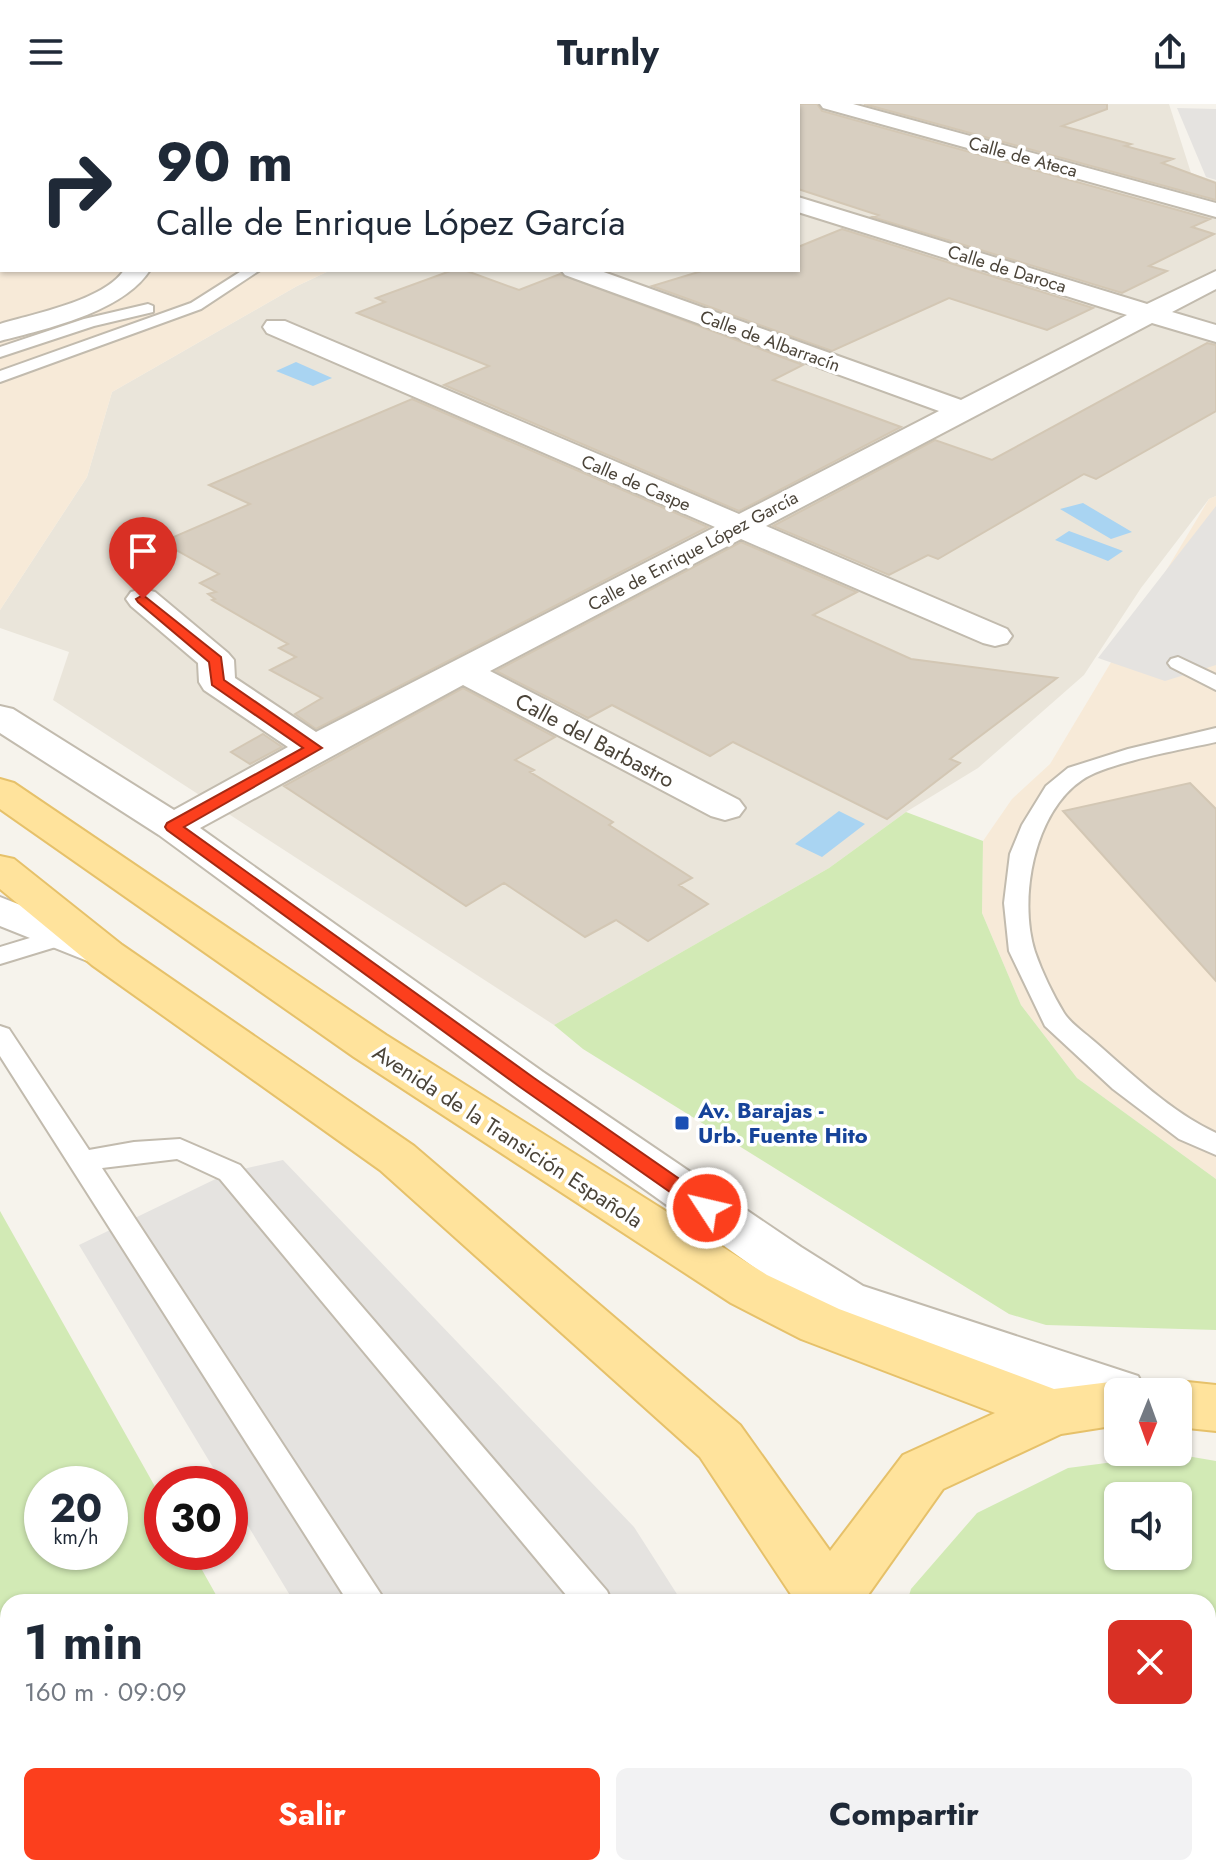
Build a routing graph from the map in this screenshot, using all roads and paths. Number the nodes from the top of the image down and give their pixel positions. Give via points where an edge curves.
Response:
1 (838, 106) edge
2 (810, 120) dead end
3 (800, 205) edge
4 (1216, 210) edge
5 (136, 272) edge
6 (250, 272) edge
7 (580, 272) edge
8 (1216, 279) edge
9 (196, 306) junction
10 (1150, 314) junction
11 (276, 327) dead end
12 (0, 333) edge
13 (1216, 334) edge
14 (0, 352) edge
15 (0, 377) edge
16 (965, 411) junction
17 (738, 527) junction
18 (143, 599) dead end
19 (995, 636) dead end
20 (1178, 663) dead end
21 (465, 672) junction
22 (1216, 684) edge
23 (0, 717) edge
24 (1216, 735) edge
25 (314, 748) junction
26 (0, 791) edge
27 (725, 808) dead end
28 (173, 827) junction
29 (0, 868) edge
30 (0, 910) edge
31 (85, 946) junction
32 (0, 956) edge
33 (0, 1035) edge
34 (1216, 1145) edge
35 (83, 1161) junction
36 (1104, 1387) edge
37 (1104, 1405) edge
38 (1192, 1405) edge
39 (1216, 1408) edge
40 (1053, 1412) junction
41 (363, 1594) edge
42 (587, 1594) edge
43 (823, 1594) edge
44 (834, 1594) edge

1 - 2 street
1 - 4 street, Calle de Ateca
3 - 10 street, Calle de Daroca
5 - 12 street via 114,294
6 - 9 lane
7 - 16 street, Calle de Albarracín
8 - 10 street, Calle de Enrique López García
9 - 14 lane via 151,308 90,322
9 - 15 lane
10 - 13 street, Calle de Daroca
10 - 16 street, Calle de Enrique López García
11 - 17 street, Calle de Caspe
16 - 17 street, Calle de Enrique López García
17 - 19 street, Calle de Caspe
17 - 21 street, Calle de Enrique López García
18 - 25 street via 216,660 217,682
20 - 22 lane
21 - 25 street, Calle de Enrique López García
21 - 27 street, Calle del Barbastro
23 - 28 street
24 - 34 lane via 1076,773 1054,791 1022,854 1016,903 1022,951 1054,1020 1123,1082 1189,1132
25 - 28 street, Calle de Enrique López García
26 - 40 main road, Avenida de la Transición Española via 337,1025 749,1289 820,1324
28 - 36 street via 540,1092 845,1300
29 - 31 main road
30 - 31 street
31 - 32 lane
31 - 43 main road via 397,1158 720,1441
33 - 35 lane
35 - 41 lane
35 - 42 lane via 180,1149 230,1172
37 - 40 main road
38 - 39 main road
40 - 44 main road via 923,1472

